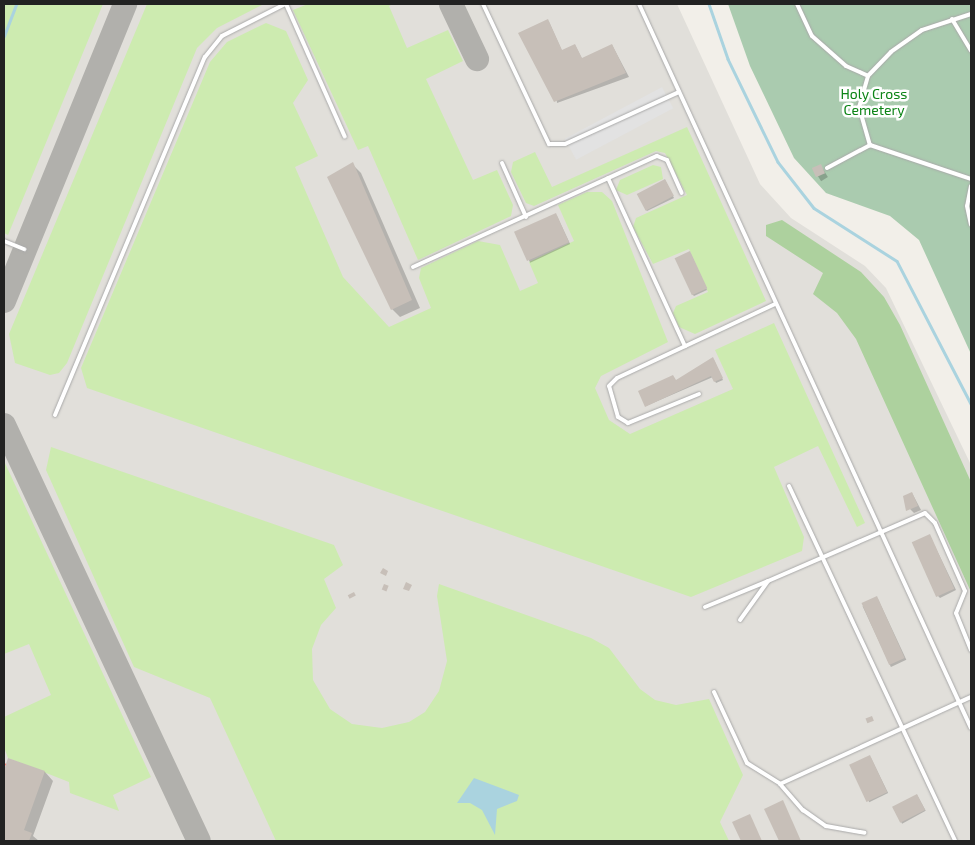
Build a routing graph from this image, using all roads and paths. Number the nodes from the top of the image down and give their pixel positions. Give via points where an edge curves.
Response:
1 (285, 4) edge
2 (483, 4) edge
3 (639, 4) edge
4 (797, 4) edge
5 (971, 14) edge
6 (952, 19) junction
7 (971, 51) edge
8 (868, 76) junction
9 (679, 92) junction
10 (345, 136) dead end
11 (870, 145) junction
12 (502, 163) dead end
13 (827, 168) dead end
14 (608, 178) junction
15 (971, 179) edge
16 (971, 186) edge
17 (682, 193) dead end
18 (526, 217) junction
19 (971, 225) edge
20 (4, 241) edge
21 (24, 250) dead end
22 (414, 266) dead end
23 (775, 304) junction
24 (685, 346) junction
25 (699, 394) dead end
26 (56, 414) dead end
27 (789, 486) dead end
28 (881, 528) junction
29 (821, 556) junction
30 (768, 580) junction
31 (704, 607) dead end
32 (740, 620) dead end
33 (971, 650) edge
34 (714, 692) dead end
35 (971, 697) edge
36 (960, 702) junction
37 (971, 728) edge
38 (902, 729) junction
39 (780, 784) junction
40 (864, 833) dead end
41 (955, 841) edge

1 - 10 lane
1 - 26 lane via 222,36 205,57
2 - 9 lane via 549,144 565,144
3 - 9 lane
4 - 8 lane via 817,42
5 - 6 lane
6 - 7 lane
6 - 8 lane via 905,41
8 - 11 lane via 859,107
9 - 23 lane
11 - 13 lane
11 - 15 lane
12 - 18 lane
14 - 17 lane via 661,156
14 - 18 lane
14 - 24 lane
16 - 19 lane via 967,206
18 - 22 lane
20 - 21 lane
23 - 24 lane
23 - 28 lane
24 - 25 lane via 617,378 609,386 610,397 618,417 628,423
27 - 29 lane
28 - 29 lane
28 - 33 lane via 921,513 930,516 965,591 956,613
28 - 36 lane
29 - 30 lane
29 - 38 lane
30 - 31 lane
30 - 32 lane
34 - 39 lane via 746,763
35 - 36 lane
36 - 37 lane
36 - 38 lane
38 - 39 lane
38 - 41 lane
39 - 40 lane via 803,810 826,826

